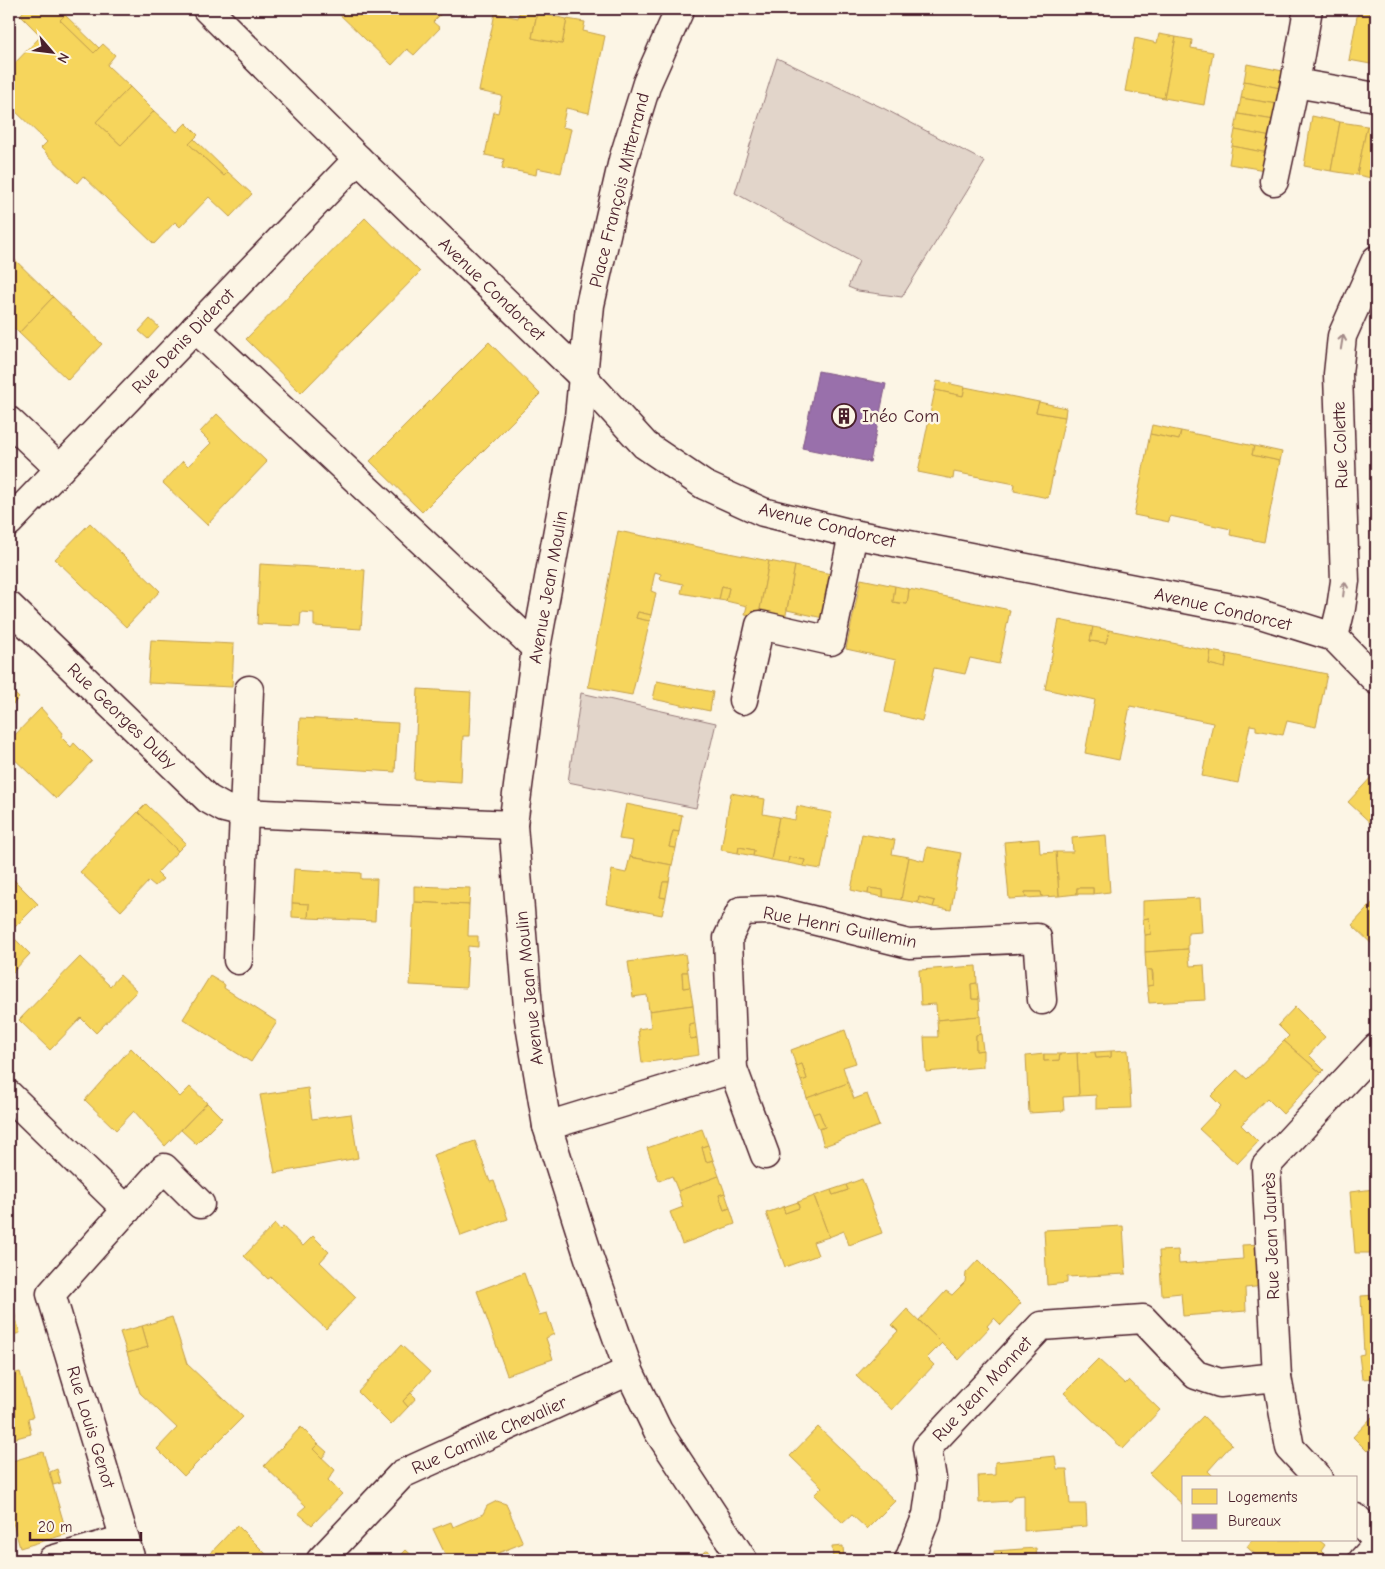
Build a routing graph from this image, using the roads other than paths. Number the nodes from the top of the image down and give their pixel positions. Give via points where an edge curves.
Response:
1 (207, 9) edge
2 (1308, 9) edge
3 (679, 10) edge
4 (1295, 83) junction
5 (1376, 96) edge
6 (358, 159) junction
7 (1274, 181) dead end
8 (1376, 260) edge
9 (195, 328) junction
10 (582, 376) junction
11 (9, 421) edge
12 (60, 469) junction
13 (9, 522) edge
14 (853, 534) junction
15 (9, 606) edge
16 (1334, 637) junction
17 (536, 648) junction
18 (1376, 680) edge
19 (249, 690) dead end
20 (744, 700) dead end
21 (244, 813) junction
22 (512, 825) junction
23 (238, 960) dead end
24 (1042, 1000) dead end
25 (1376, 1048) edge
26 (733, 1069) junction
27 (9, 1095) edge
28 (547, 1126) junction
29 (765, 1155) dead end
30 (200, 1204) dead end
31 (127, 1210) junction
32 (629, 1371) junction
33 (1278, 1377) junction
34 (1316, 1476) edge
35 (1358, 1520) edge
36 (1376, 1539) edge
37 (1376, 1546) edge
38 (128, 1550) edge
39 (52, 1560) edge
40 (320, 1560) edge
41 (743, 1560) edge
42 (909, 1560) edge
43 (1363, 1560) edge

1 - 6 street, Avenue Condorcet
2 - 4 street
3 - 10 street, Place François Mitterrand via 647,83 623,160 590,306
4 - 5 street
4 - 7 street
6 - 9 street, Rue Denis Diderot
6 - 10 street, Avenue Condorcet
16 -> 8 street, Rue Colette via 1345,581 1338,381 1342,336
9 - 12 street, Rue Denis Diderot
9 - 17 street
10 - 14 street, Avenue Condorcet via 645,445 704,485 763,512
10 - 17 street, Avenue Jean Moulin via 579,417
11 - 12 street
12 - 13 street, Rue Denis Diderot
14 - 16 street, Avenue Condorcet via 1257,613
14 - 20 street via 831,640 760,625
15 - 21 street, Rue Georges Duby via 208,799 224,808
16 - 18 street, Avenue Condorcet
17 - 22 street, Avenue Jean Moulin
19 - 21 street
21 - 22 street, Rue Georges Duby
21 - 23 street
22 - 28 street, Avenue Jean Moulin via 530,1019
24 - 26 street, Rue Henri Guillemin via 1037,938 909,944 772,910 741,911 728,938
25 - 33 street, Rue Jean Jaurès via 1266,1166
26 - 28 street
26 - 29 street, Rue Henri Guillemin
27 - 31 street
28 - 32 street, Avenue Jean Moulin
30 - 31 street via 164,1168
31 - 38 street, Rue Louis Genot via 51,1294
32 - 40 street, Rue Camille Chevalier via 402,1474
32 - 41 street, Avenue Jean Moulin via 658,1432
33 - 34 street, Rue Jean Jaurès via 1290,1448
33 - 42 street, Rue Jean Monnet via 1220,1383 1196,1375 1143,1319 1041,1326 927,1448 932,1479 928,1515
35 - 36 street
37 - 43 street
38 - 39 street

